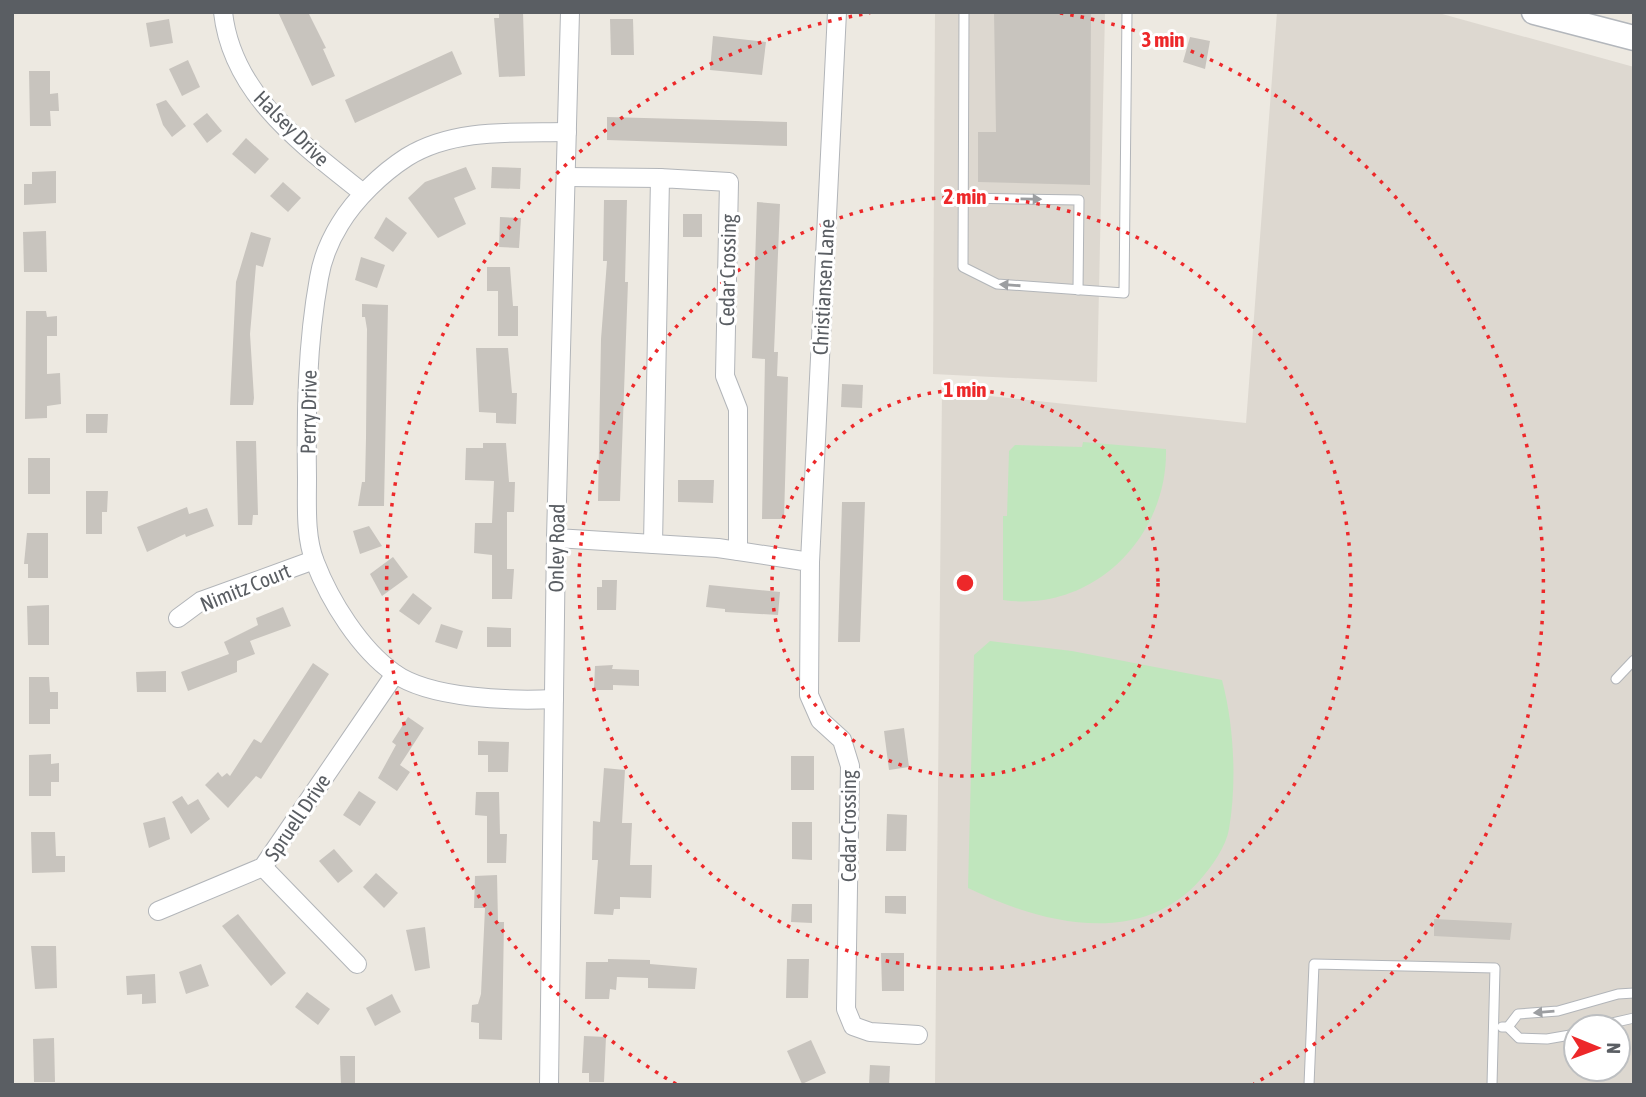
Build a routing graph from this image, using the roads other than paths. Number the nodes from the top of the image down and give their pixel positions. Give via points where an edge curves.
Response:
1 (223, 12) edge
2 (570, 12) edge
3 (837, 12) edge
4 (964, 12) edge
5 (1127, 12) edge
6 (1534, 12) edge
7 (1634, 38) edge
8 (567, 132) junction
9 (566, 177) junction
10 (660, 178) junction
11 (363, 193) junction
12 (963, 198) junction
13 (1078, 290) junction
14 (556, 538) junction
15 (653, 544) junction
16 (738, 551) junction
17 (314, 560) junction
18 (810, 562) junction
19 (178, 618) dead end
20 (1634, 660) edge
21 (395, 674) junction
22 (1616, 679) dead end
23 (554, 699) junction
24 (263, 867) junction
25 (158, 911) dead end
26 (357, 964) dead end
27 (1634, 993) edge
28 (1494, 1027) junction
29 (1508, 1027) junction
30 (918, 1035) dead end
31 (1562, 1036) edge
32 (549, 1085) edge
33 (1310, 1085) edge
34 (1492, 1085) edge

1 - 11 street, Halsey Drive via 228,42 259,101 302,144
2 - 8 street, Onley Road
3 - 18 street, Christiansen Lane
4 - 12 lane
5 - 13 lane via 1124,293
6 - 7 street
8 - 9 street, Onley Road
8 - 11 street, Perry Drive via 454,138 407,157
9 - 10 street, Cedar Crossing
9 - 14 street, Onley Road
10 - 15 street
10 - 16 street, Cedar Crossing via 729,182 725,376 738,409
11 - 17 street, Perry Drive via 340,223 319,277 306,432 307,518
13 -> 12 lane via 997,284 963,268
12 -> 13 lane via 1079,200
14 - 15 street
14 - 23 street, Onley Road
15 - 16 street
16 - 18 street
17 - 19 street, Nimitz Court via 201,601
17 - 21 street, Perry Drive via 356,633
18 - 30 street, Cedar Crossing via 809,695 821,720 842,740 850,766 846,1009 853,1026 870,1032
20 - 22 lane
21 - 23 street, Perry Drive via 424,686 479,698
21 - 24 street, Spruell Drive
23 - 32 street, Onley Road
24 - 25 street, Spruell Drive
24 - 26 street
27 -> 29 lane via 1558,1011 1518,1014
28 - 29 lane
28 - 33 lane via 1495,968 1314,964
28 - 34 lane
29 - 31 lane via 1519,1038

